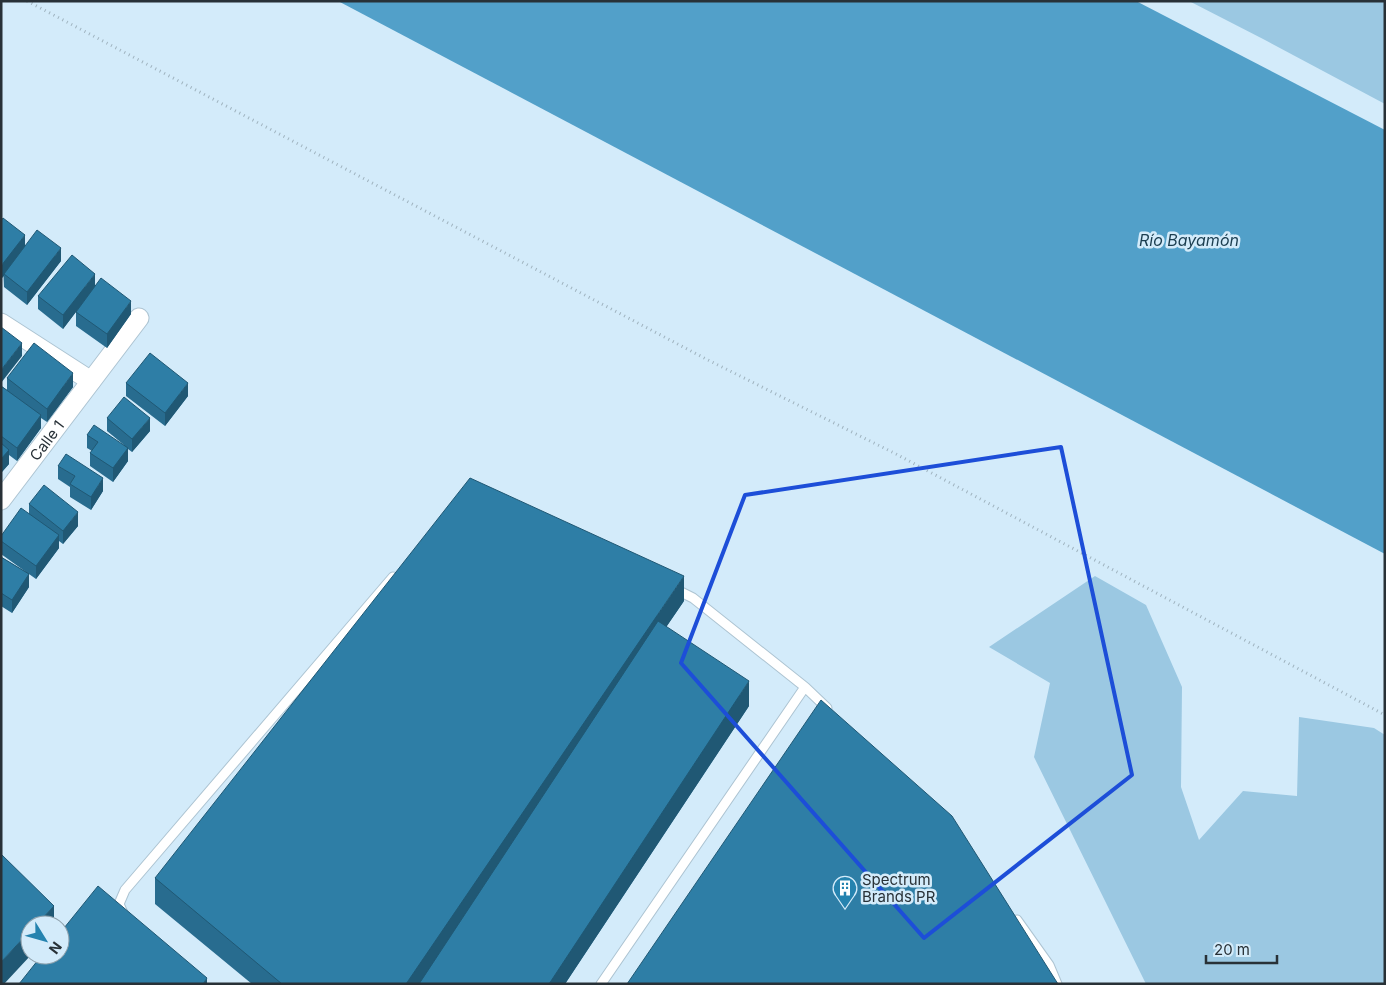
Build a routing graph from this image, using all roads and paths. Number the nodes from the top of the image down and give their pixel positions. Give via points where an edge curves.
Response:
1 (27, 1) edge
2 (139, 318) dead end
3 (1, 323) edge
4 (91, 381) junction
5 (1, 500) edge
6 (397, 572) edge
7 (667, 586) edge
8 (805, 687) junction
9 (833, 714) edge
10 (1385, 715) edge
11 (1011, 911) edge
12 (132, 922) edge
13 (601, 984) edge
14 (1057, 984) edge

1 - 10 path via 708,360 896,454
2 - 4 street, Calle 1
3 - 4 street
4 - 5 street, Calle 1
6 - 12 lane via 125,890 119,904
7 - 8 lane via 693,598
8 - 9 lane
8 - 13 lane
11 - 14 lane via 1049,965

